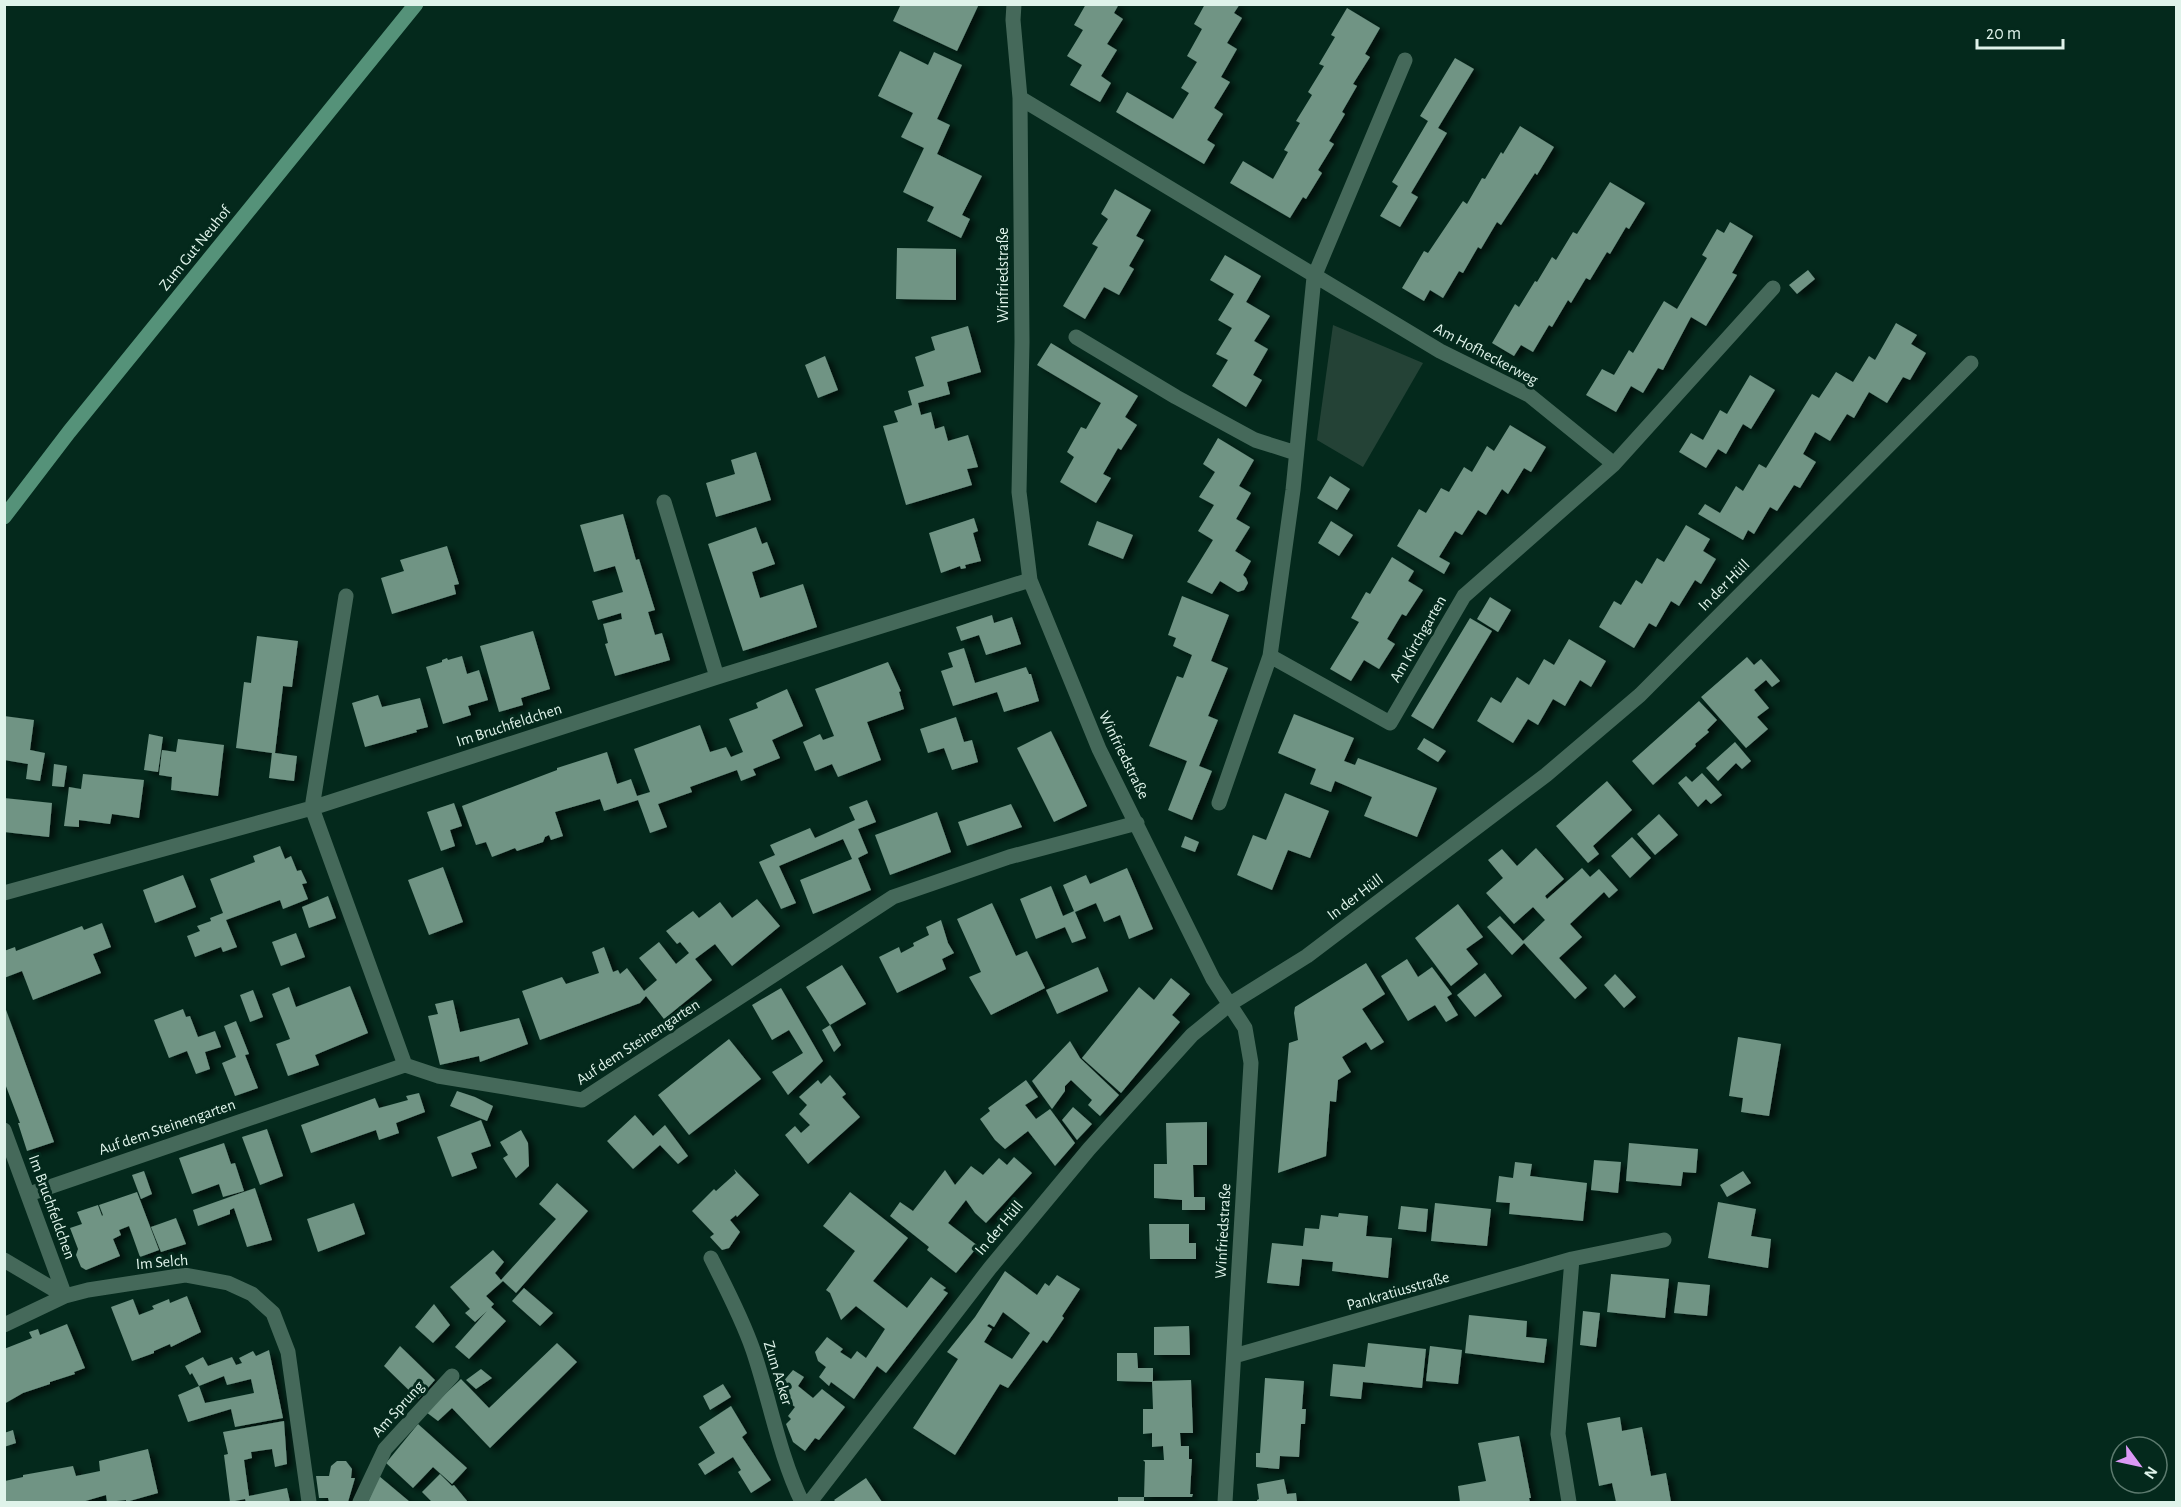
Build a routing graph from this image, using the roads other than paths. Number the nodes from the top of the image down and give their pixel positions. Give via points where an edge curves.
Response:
1 (416, 4) edge
2 (1014, 4) edge
3 (1405, 60) dead end
4 (1020, 98) junction
5 (1314, 277) junction
6 (1773, 288) dead end
7 (1076, 337) dead end
8 (1971, 363) dead end
9 (1296, 453) junction
10 (1614, 464) junction
11 (664, 502) dead end
12 (4, 517) edge
13 (1030, 580) junction
14 (346, 596) dead end
15 (1270, 656) junction
16 (717, 677) junction
17 (1219, 803) dead end
18 (312, 808) junction
19 (1137, 823) junction
20 (4, 893) edge
21 (1230, 1004) junction
22 (405, 1065) junction
23 (4, 1130) edge
24 (29, 1194) junction
25 (1664, 1240) dead end
26 (711, 1258) dead end
27 (1572, 1259) junction
28 (4, 1260) edge
29 (65, 1296) junction
30 (4, 1325) edge
31 (1234, 1356) junction
32 (452, 1376) dead end
33 (309, 1503) edge
34 (360, 1503) edge
35 (802, 1503) edge
36 (810, 1503) edge
37 (1225, 1503) edge
38 (1569, 1503) edge

1 - 12 main road, Zum Gut Neuhof
2 - 4 street, Winfriedstraße
3 - 5 street
4 - 5 street, Am Hofheckerweg
4 - 13 street, Winfriedstraße via 1019,492
5 - 9 street
5 - 10 street, Am Hofheckerweg via 1440,351 1529,395
6 - 10 street
7 - 9 street via 1255,440
8 - 21 street, In der Hüll via 1641,695 1546,775 1317,949
9 - 15 street
10 - 15 street, Am Kirchgarten via 1464,596 1390,723
11 - 16 street
13 - 16 street, Im Bruchfeldchen
13 - 19 street, Winfriedstraße via 1099,749
14 - 18 street
15 - 17 street
16 - 18 street, Im Bruchfeldchen
18 - 20 street, Im Bruchfeldchen
18 - 22 street
19 - 21 street, Winfriedstraße via 1213,979
19 - 22 street, Auf dem Steinengarten via 1010,857 893,897 582,1100 438,1076
21 - 31 street, Winfriedstraße via 1245,1028 1251,1063
21 - 36 street, In der Hüll via 1192,1035 1089,1149 990,1268
22 - 24 street, Auf dem Steinengarten
23 - 24 street, Im Bruchfeldchen
24 - 29 street, Im Bruchfeldchen
25 - 27 street, Pankratiusstraße
26 - 35 street, Zum Acker via 740,1316
27 - 31 street, Pankratiusstraße
27 - 38 street via 1558,1434
28 - 29 street
29 - 30 street, Im Selch
29 - 33 street, Im Selch via 185,1275 228,1283 252,1294 273,1312 288,1352
31 - 37 street, Winfriedstraße
32 - 34 street, Am Sprung via 385,1449

